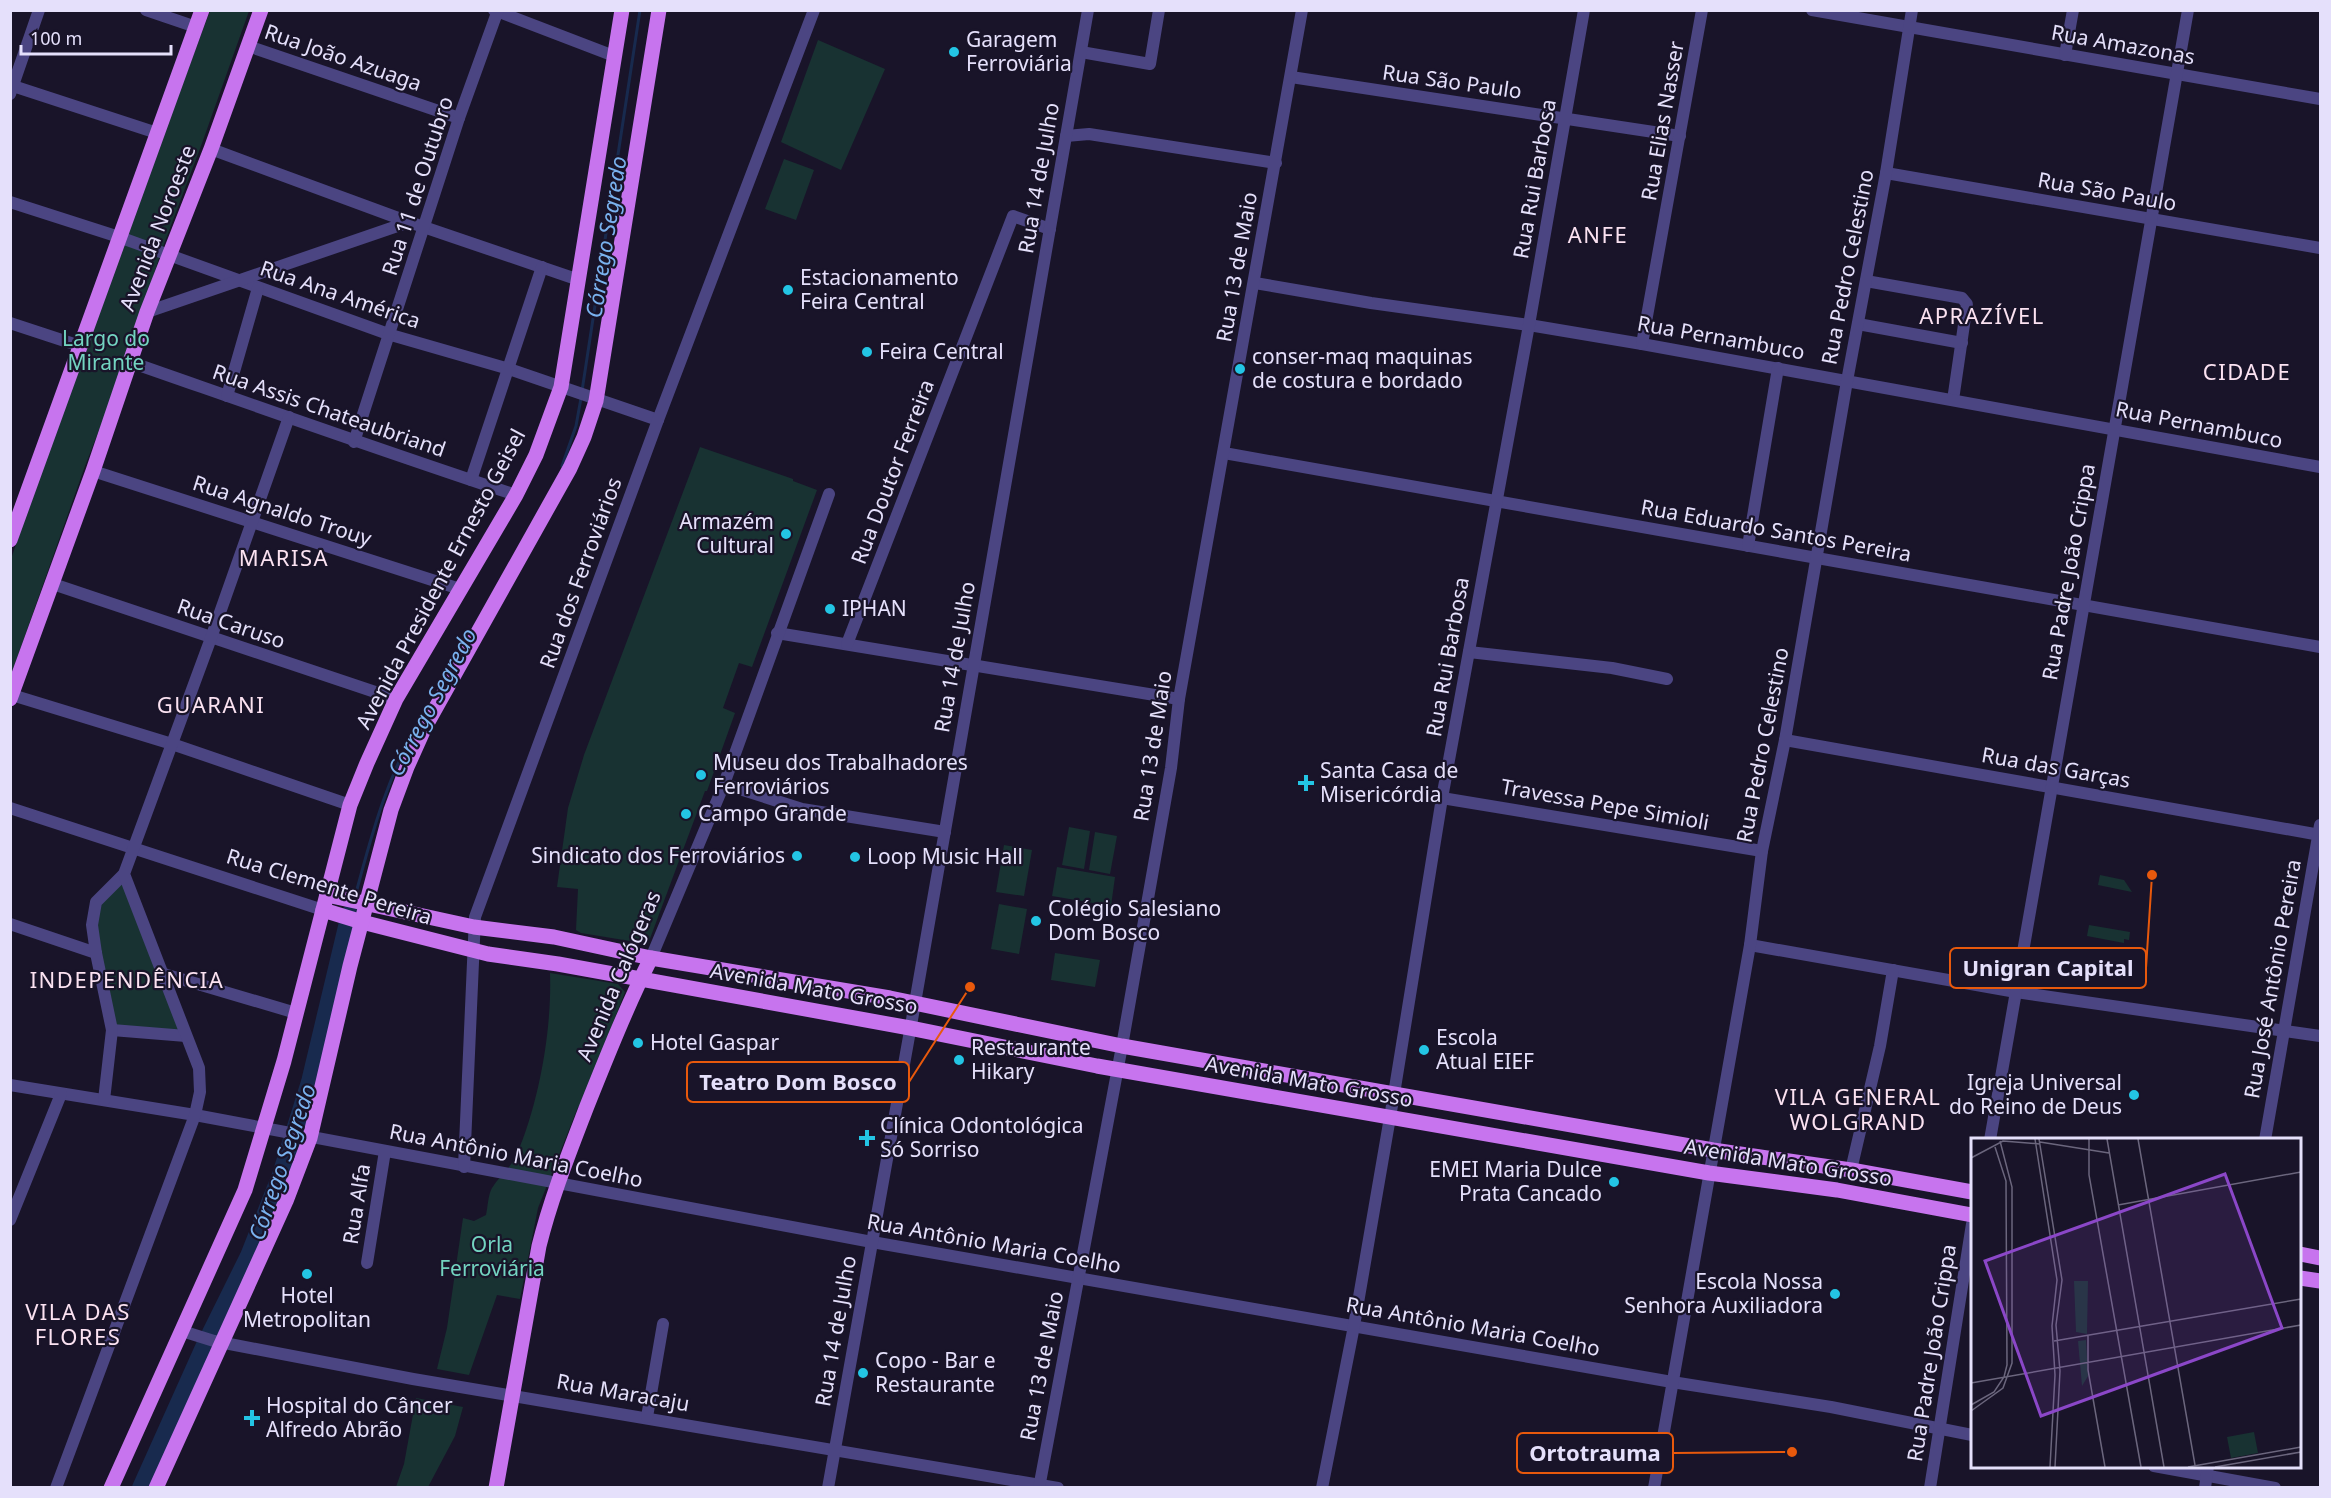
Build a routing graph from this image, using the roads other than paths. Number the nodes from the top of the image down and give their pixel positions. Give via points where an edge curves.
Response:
1 (39, 10) edge
2 (146, 10) edge
3 (202, 10) edge
4 (261, 10) edge
5 (622, 10) edge
6 (659, 10) edge
7 (814, 10) edge
8 (1088, 10) edge
9 (1159, 10) edge
10 (1302, 10) edge
11 (1584, 10) edge
12 (1702, 10) edge
13 (1812, 10) edge
14 (1912, 10) edge
15 (2073, 10) edge
16 (2188, 10) edge
17 (497, 11) edge
18 (196, 27) junction
19 (1909, 27) junction
20 (248, 46) junction
21 (1080, 52) junction
22 (2065, 55) junction
23 (614, 56) junction
24 (2176, 74) junction
25 (1291, 77) junction
26 (12, 89) edge
27 (2320, 99) edge
28 (459, 118) junction
29 (1566, 118) junction
30 (157, 133) junction
31 (1066, 136) junction
32 (1680, 136) junction
33 (211, 149) junction
34 (1276, 163) junction
35 (1886, 173) junction
36 (10, 202) edge
37 (2150, 219) junction
38 (409, 222) junction
39 (424, 227) junction
40 (1050, 229) junction
41 (119, 237) junction
42 (2320, 248) edge
43 (169, 256) junction
44 (542, 267) junction
45 (579, 280) junction
46 (241, 281) junction
47 (1866, 281) junction
48 (1255, 283) junction
49 (258, 288) junction
50 (147, 312) junction
51 (10, 323) edge
52 (1858, 324) junction
53 (1529, 325) junction
54 (391, 335) junction
55 (1962, 343) junction
56 (1642, 344) junction
57 (80, 346) junction
58 (130, 362) junction
59 (1778, 368) junction
60 (508, 369) junction
61 (1847, 381) junction
62 (562, 388) junction
63 (227, 396) junction
64 (596, 400) junction
65 (1953, 400) junction
66 (289, 417) junction
67 (658, 420) junction
68 (2113, 428) junction
69 (354, 442) junction
70 (1224, 453) junction
71 (2320, 467) edge
72 (93, 471) junction
73 (471, 480) junction
74 (829, 494) dead end
75 (516, 495) junction
76 (1496, 501) junction
77 (14, 521) edge
78 (253, 521) junction
79 (10, 540) edge
80 (1748, 546) junction
81 (1817, 558) junction
82 (53, 584) junction
83 (460, 589) junction
84 (2083, 605) junction
85 (777, 633) junction
86 (211, 638) junction
87 (847, 644) junction
88 (2320, 646) edge
89 (1469, 652) junction
90 (974, 665) junction
91 (1667, 679) dead end
92 (11, 697) edge
93 (396, 699) junction
94 (1179, 699) junction
95 (1785, 740) junction
96 (172, 744) junction
97 (724, 784) junction
98 (2052, 787) junction
99 (1442, 798) junction
100 (350, 805) junction
101 (10, 808) edge
102 (2320, 831) edge
103 (945, 832) junction
104 (133, 848) junction
105 (1762, 851) junction
106 (124, 874) junction
107 (329, 904) junction
108 (361, 904) junction
109 (356, 920) junction
110 (10, 924) edge
111 (474, 927) junction
112 (1750, 945) junction
113 (474, 950) junction
114 (96, 953) junction
115 (651, 958) junction
116 (1893, 970) junction
117 (164, 974) junction
118 (641, 979) junction
119 (2016, 992) junction
120 (915, 1003) junction
121 (296, 1012) junction
122 (910, 1028) junction
123 (112, 1029) junction
124 (2283, 1030) junction
125 (186, 1036) junction
126 (2320, 1036) edge
127 (1122, 1046) junction
128 (1118, 1069) junction
129 (10, 1085) edge
130 (61, 1094) junction
131 (1394, 1094) junction
132 (104, 1100) junction
133 (195, 1115) junction
134 (1390, 1117) junction
135 (270, 1130) junction
136 (303, 1137) junction
137 (1990, 1138) edge
138 (2265, 1138) edge
139 (1713, 1150) junction
140 (385, 1151) junction
141 (464, 1167) junction
142 (1851, 1170) junction
143 (1709, 1173) junction
144 (557, 1184) junction
145 (1837, 1190) junction
146 (1971, 1192) edge
147 (1971, 1215) edge
148 (10, 1220) edge
149 (1971, 1230) edge
150 (872, 1242) junction
151 (2301, 1254) edge
152 (2320, 1258) edge
153 (367, 1263) dead end
154 (1079, 1278) junction
155 (2301, 1278) edge
156 (2320, 1281) edge
157 (663, 1324) dead end
158 (1354, 1326) junction
159 (186, 1333) junction
160 (218, 1342) junction
161 (1672, 1382) junction
162 (513, 1395) junction
163 (646, 1417) junction
164 (1940, 1429) junction
165 (1971, 1435) edge
166 (834, 1449) junction
167 (2159, 1468) edge
168 (2206, 1477) edge
169 (1039, 1486) edge
170 (56, 1488) edge
171 (111, 1488) edge
172 (156, 1488) edge
173 (496, 1488) edge
174 (828, 1488) edge
175 (1058, 1488) edge
176 (1322, 1488) edge
177 (1654, 1488) edge
178 (1930, 1488) edge
179 (2275, 1488) edge

1 - 26 street
2 - 18 street
3 - 18 main road, Avenida Noroeste
4 - 20 main road, Avenida Noroeste
5 - 23 main road, Avenida Presidente Ernesto Geisel
6 - 64 main road
7 - 67 street, Rua dos Ferroviários
8 - 21 street, Rua 14 de Julho
9 - 21 street via 1150,64
10 - 25 street, Rua 13 de Maio
11 - 29 street, Rua Rui Barbosa
12 - 32 street, Rua Elias Nasser
13 - 19 street, Rua Amazonas
14 - 19 street, Rua Pedro Celestino
15 - 22 street
16 - 24 street, Rua Padre João Crippa
17 - 23 street
17 - 28 street, Rua 11 de Outubro
18 - 30 main road, Avenida Noroeste
19 - 22 street, Rua Amazonas
19 - 35 street, Rua Pedro Celestino
20 - 28 street, Rua João Azuaga
20 - 33 main road, Avenida Noroeste
21 - 31 street, Rua 14 de Julho
22 - 24 street, Rua Amazonas
23 - 45 main road, Avenida Presidente Ernesto Geisel
24 - 27 street, Rua Amazonas
24 - 37 street, Rua Padre João Crippa
25 - 29 street, Rua São Paulo
25 - 34 street, Rua 13 de Maio
26 - 30 street
28 - 39 street, Rua 11 de Outubro
29 - 32 street, Rua São Paulo
29 - 53 street, Rua Rui Barbosa
30 - 41 main road, Avenida Noroeste
31 - 34 street via 1089,134
31 - 40 street, Rua 14 de Julho
32 - 56 street, Rua Elias Nasser
33 - 38 street
33 - 43 main road, Avenida Noroeste
34 - 48 street, Rua 13 de Maio
35 - 37 street, Rua São Paulo
35 - 47 street, Rua Pedro Celestino
36 - 41 street, Rua Ana América
37 - 42 street, Rua São Paulo
37 - 68 street, Rua Padre João Crippa
38 - 39 street
38 - 46 street
39 - 44 street
39 - 54 street, Rua 11 de Outubro
40 - 87 street, Rua Doutor Ferreira via 1013,216
40 - 90 street, Rua 14 de Julho
41 - 43 street, Rua Ana América
41 - 57 main road, Avenida Noroeste
43 - 46 street, Rua Ana América
43 - 50 main road, Avenida Noroeste
44 - 45 street
44 - 60 street
45 - 62 main road, Avenida Presidente Ernesto Geisel
46 - 49 street, Rua Ana América
46 - 50 street
47 - 52 street, Rua Pedro Celestino
47 - 55 street via 1962,298 1967,304
48 - 53 street, Rua Pernambuco
48 - 70 street, Rua 13 de Maio
49 - 54 street, Rua Ana América
49 - 63 street
50 - 58 main road, Avenida Noroeste
51 - 57 street
52 - 55 street
52 - 61 street, Rua Pedro Celestino
53 - 56 street, Rua Pernambuco
53 - 76 street, Rua Rui Barbosa
54 - 60 street, Rua Ana América
54 - 69 street, Rua 11 de Outubro
55 - 65 street
56 - 59 street, Rua Pernambuco
57 - 77 main road, Avenida Noroeste
58 - 63 street, Rua Assis Chateaubriand
58 - 72 main road, Avenida Noroeste
59 - 61 street, Rua Pernambuco
59 - 80 street
60 - 62 street, Rua Ana América
60 - 73 street
61 - 65 street, Rua Pernambuco
61 - 81 street, Rua Pedro Celestino
62 - 64 street, Rua Ana América
62 - 75 main road, Avenida Presidente Ernesto Geisel
63 - 66 street, Rua Assis Chateaubriand
64 - 67 street, Rua Ana América
64 - 108 main road via 570,468 425,727 391,810
65 - 68 street, Rua Pernambuco
66 - 69 street, Rua Assis Chateaubriand
66 - 78 street
67 - 111 street, Rua dos Ferroviários
68 - 71 street, Rua Pernambuco
68 - 84 street, Rua Padre João Crippa
69 - 73 street, Rua Assis Chateaubriand
70 - 76 street, Rua Eduardo Santos Pereira
70 - 94 street, Rua 13 de Maio
72 - 78 street, Rua Agnaldo Trouy
72 - 82 main road, Avenida Noroeste
73 - 75 street, Rua Assis Chateaubriand
74 - 85 street, Avenida Calógeras
75 - 83 main road, Avenida Presidente Ernesto Geisel
76 - 80 street, Rua Eduardo Santos Pereira
76 - 89 street, Rua Rui Barbosa
77 - 79 main road, Avenida Noroeste
78 - 83 street, Rua Agnaldo Trouy
78 - 86 street
80 - 81 street, Rua Eduardo Santos Pereira
81 - 84 street, Rua Eduardo Santos Pereira
81 - 95 street, Rua Pedro Celestino
82 - 86 street, Rua Caruso
82 - 92 main road, Avenida Noroeste
83 - 93 main road, Avenida Presidente Ernesto Geisel
84 - 88 street, Rua Eduardo Santos Pereira
84 - 98 street, Rua Padre João Crippa
85 - 87 street
85 - 97 street, Avenida Calógeras
86 - 93 street, Rua Caruso
86 - 96 street
87 - 90 street
89 - 91 street via 1612,668
89 - 99 street, Rua Rui Barbosa
90 - 94 street
90 - 103 street, Rua 14 de Julho
92 - 96 street
93 - 100 main road, Avenida Presidente Ernesto Geisel
94 - 127 street, Rua 13 de Maio via 1171,768
95 - 98 street, Rua das Garças
95 - 105 street, Rua Pedro Celestino
96 - 100 street
96 - 104 street
97 - 103 street via 802,809
97 - 115 street, Avenida Calógeras
98 - 102 street, Rua das Garças
98 - 119 street, Rua Padre João Crippa
99 - 105 street, Travessa Pepe Simioli
99 - 131 street, Rua Rui Barbosa
100 - 107 main road, Avenida Presidente Ernesto Geisel
101 - 104 street, Rua Clemente Pereira
102 - 124 street, Rua José Antônio Pereira
103 - 120 street, Rua 14 de Julho
104 - 106 street
104 - 107 street, Rua Clemente Pereira
105 - 112 street, Rua Pedro Celestino
106 - 114 street via 96,902 92,925
106 - 117 street
107 - 108 main road, Rua Clemente Pereira
107 - 109 main road, Rua Clemente Pereira
107 - 121 main road, Avenida Presidente Ernesto Geisel
108 - 109 main road
108 - 111 main road, Rua Clemente Pereira
109 - 113 main road, Rua Clemente Pereira
109 - 136 main road
110 - 114 street
111 - 113 street, Rua dos Ferroviários
111 - 115 main road, Rua Clemente Pereira via 565,939
112 - 116 street
112 - 139 street, Rua Pedro Celestino
113 - 118 main road, Rua Clemente Pereira
113 - 141 street, Rua dos Ferroviários
114 - 123 street
115 - 118 main road, Avenida Calógeras
115 - 120 main road, Avenida Mato Grosso
116 - 119 street
116 - 142 street
117 - 121 street
117 - 125 street
118 - 122 main road, Avenida Mato Grosso
118 - 144 main road, Avenida Calógeras
119 - 124 street
119 - 137 street, Rua Padre João Crippa
120 - 122 street, Rua 14 de Julho
120 - 127 main road, Avenida Mato Grosso
121 - 135 main road, Avenida Presidente Ernesto Geisel
122 - 128 main road, Avenida Mato Grosso
122 - 150 street, Rua 14 de Julho
123 - 125 street
123 - 132 street
124 - 126 street
124 - 138 street, Rua José Antônio Pereira
125 - 133 street via 199,1068 200,1092
127 - 128 street, Rua 13 de Maio
127 - 131 main road, Avenida Mato Grosso
128 - 134 main road, Avenida Mato Grosso
128 - 154 street, Rua 13 de Maio
129 - 130 street, Rua Antônio Maria Coelho
130 - 132 street, Rua Antônio Maria Coelho
130 - 148 street
131 - 134 street, Rua Rui Barbosa
131 - 139 main road, Avenida Mato Grosso
132 - 133 street, Rua Antônio Maria Coelho
133 - 135 street, Rua Antônio Maria Coelho
133 - 170 street
134 - 143 main road, Avenida Mato Grosso
134 - 158 street, Rua Rui Barbosa
135 - 136 street, Rua Antônio Maria Coelho
135 - 159 main road, Avenida Presidente Ernesto Geisel
136 - 140 street, Rua Antônio Maria Coelho
136 - 160 main road via 286,1201
139 - 142 main road, Avenida Mato Grosso
139 - 143 street, Rua Pedro Celestino
140 - 141 street, Rua Antônio Maria Coelho
140 - 153 street, Rua Alfa
141 - 144 street, Rua Antônio Maria Coelho
142 - 145 main road via 1849,1180
142 - 146 main road, Avenida Mato Grosso
143 - 145 main road, Avenida Mato Grosso
143 - 161 street, Rua Pedro Celestino
144 - 150 street, Rua Antônio Maria Coelho
144 - 162 main road, Avenida Calógeras via 539,1246
145 - 147 main road, Avenida Mato Grosso
149 - 164 street, Rua Padre João Crippa
150 - 154 street, Rua Antônio Maria Coelho
150 - 166 street, Rua 14 de Julho
151 - 152 main road
154 - 158 street, Rua Antônio Maria Coelho
154 - 169 street, Rua 13 de Maio
155 - 156 main road
157 - 163 street
158 - 161 street, Rua Antônio Maria Coelho
158 - 176 street, Rua Rui Barbosa
159 - 160 street, Rua Maracaju
159 - 171 main road, Avenida Presidente Ernesto Geisel
160 - 162 street, Rua Maracaju
160 - 172 main road
161 - 164 street, Rua Antônio Maria Coelho
161 - 177 street, Rua Pedro Celestino
162 - 163 street, Rua Maracaju
162 - 173 main road, Avenida Calógeras
163 - 166 street, Rua Maracaju
164 - 165 street, Rua Antônio Maria Coelho
164 - 178 street, Rua Padre João Crippa
166 - 169 street, Rua Maracaju
166 - 174 street, Rua 14 de Julho
167 - 168 street
168 - 179 street
169 - 175 street, Rua Maracaju

